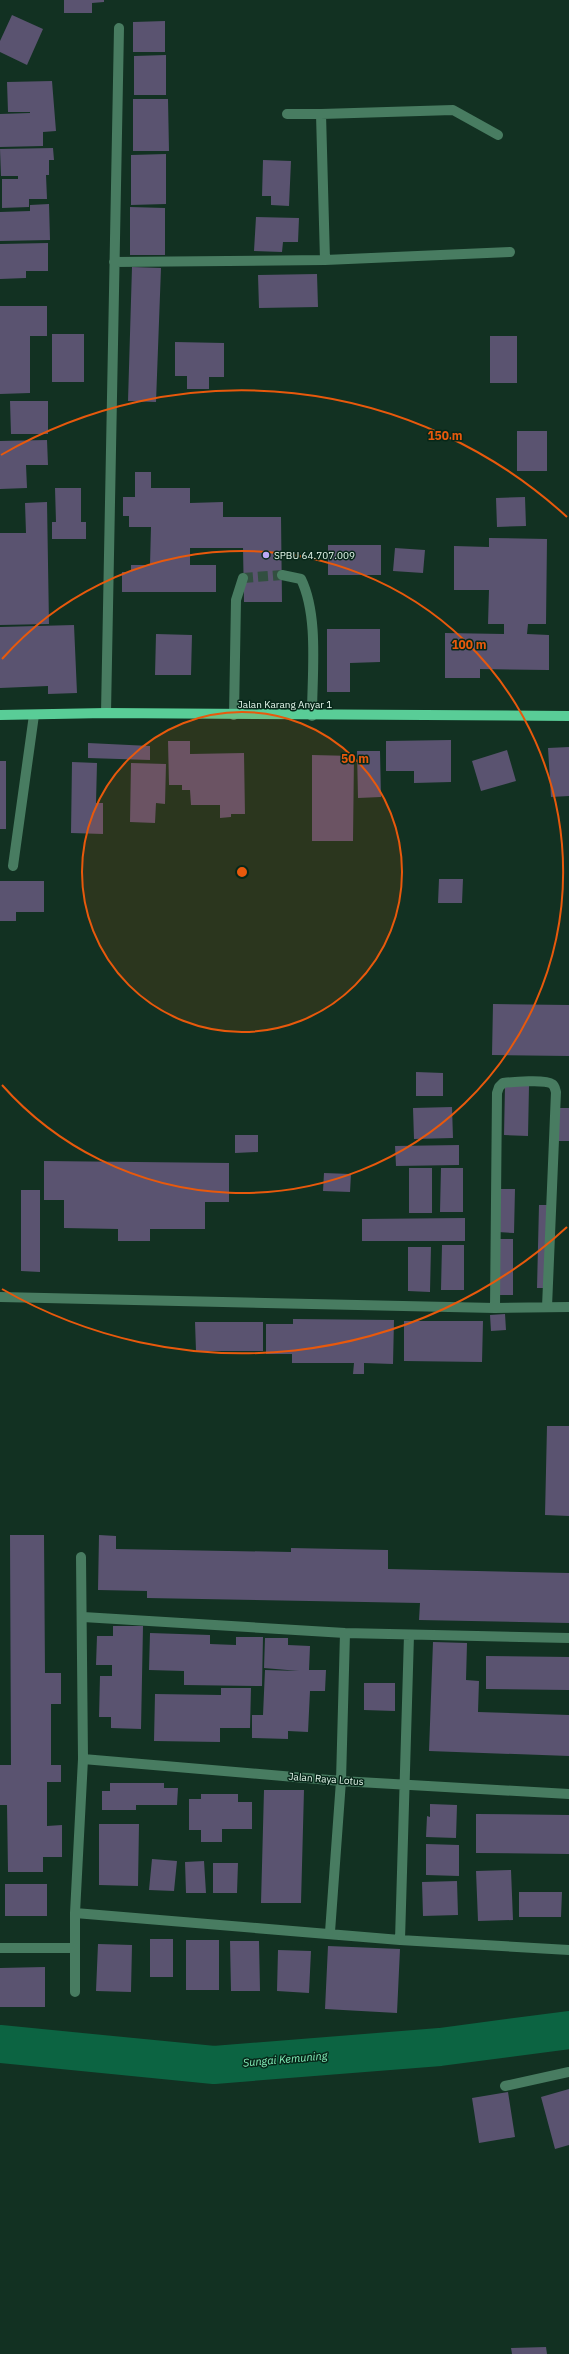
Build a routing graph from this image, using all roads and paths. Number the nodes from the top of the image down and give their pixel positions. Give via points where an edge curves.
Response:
1 (119, 28) dead end
2 (287, 114) dead end
3 (321, 114) junction
4 (498, 135) dead end
5 (510, 252) dead end
6 (325, 260) junction
7 (114, 262) junction
8 (282, 575) tunnel mouth
9 (243, 578) dead end
10 (106, 713) junction
11 (0, 715) edge
12 (34, 715) junction
13 (234, 715) junction
14 (312, 716) junction
15 (569, 716) edge
16 (13, 866) dead end
17 (0, 1297) edge
18 (569, 1307) edge
19 (495, 1308) junction
20 (547, 1308) junction
21 (81, 1557) dead end
22 (83, 1617) junction
23 (345, 1633) junction
24 (408, 1635) junction
25 (569, 1638) edge
26 (83, 1759) junction
27 (340, 1781) junction
28 (405, 1785) junction
29 (569, 1794) edge
30 (75, 1913) junction
31 (330, 1932) junction
32 (400, 1940) junction
33 (0, 1948) edge
34 (75, 1948) junction
35 (569, 1950) edge
36 (75, 1992) dead end
37 (569, 2072) edge
38 (505, 2086) dead end

1 - 7 street
2 - 3 street
3 - 4 street via 453,110
3 - 6 street
5 - 6 street
6 - 7 street
7 - 10 street
8 - 14 street via 301,579 308,592 312,636
9 - 13 street via 236,600
10 - 12 main road, Jalan Karang Anyar 1
10 - 13 main road, Jalan Karang Anyar 1
11 - 12 main road, Jalan Karang Anyar 1
12 - 16 street
13 - 14 main road, Jalan Karang Anyar 1
14 - 15 main road, Jalan Karang Anyar 1
17 - 19 street
18 - 20 street
19 - 20 street
19 - 20 street via 497,1093 503,1083 549,1082 556,1092
21 - 22 street
22 - 23 street
22 - 26 street
23 - 24 street
23 - 27 street
24 - 25 street
24 - 28 street
26 - 27 street, Jalan Raya Lotus
26 - 30 street
27 - 28 street, Jalan Raya Lotus
27 - 31 street
28 - 29 street, Jalan Raya Lotus
28 - 32 street
30 - 31 street
30 - 34 street
31 - 32 street
32 - 35 street
33 - 34 street
34 - 36 street
37 - 38 street

